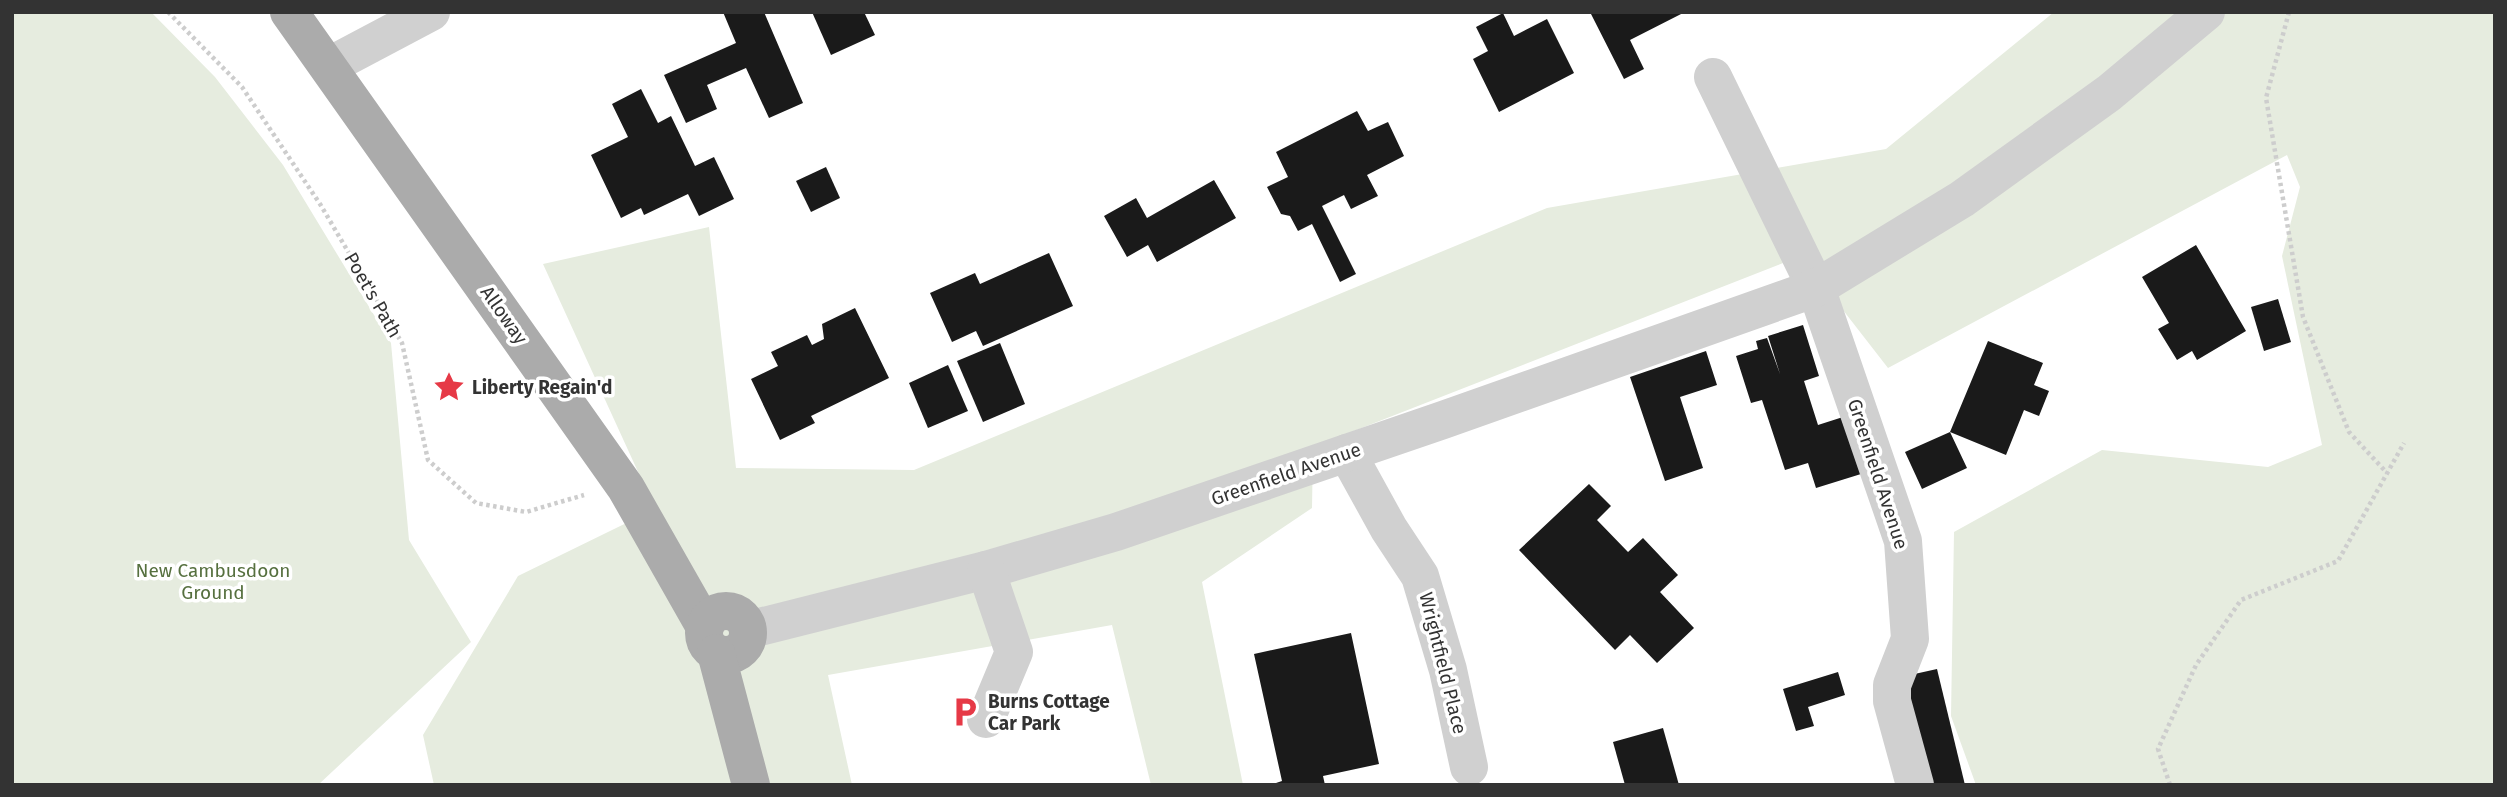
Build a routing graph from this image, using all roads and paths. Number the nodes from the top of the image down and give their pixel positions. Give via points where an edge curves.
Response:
1 (168, 12) edge
2 (289, 12) edge
3 (431, 12) edge
4 (2206, 12) edge
5 (2289, 12) edge
6 (329, 66) junction
7 (1713, 77) dead end
8 (1816, 288) junction
9 (2404, 443) dead end
10 (1347, 453) junction
11 (2387, 473) junction
12 (626, 488) junction
13 (986, 570) junction
14 (748, 630) joint
15 (710, 640) junction
16 (986, 719) dead end
17 (1469, 767) dead end
18 (751, 785) edge
19 (1915, 785) edge
20 (2170, 785) edge

1 - 12 path, Poet's Path via 242,87 320,204 402,343 428,460 476,503 526,512 567,498
2 - 6 main road, Alloway
3 - 6 street
4 - 8 street, Greenfield Avenue via 2109,93 1962,200
5 - 11 path via 2266,98 2303,317 2349,432
6 - 12 main road, Alloway
7 - 8 street
8 - 10 street, Greenfield Avenue
8 - 19 street, Greenfield Avenue via 1903,541 1910,639 1892,685 1892,701
9 - 11 path
10 - 13 street, Greenfield Avenue via 1116,532
10 - 17 street, Wrightfield Place via 1420,576 1448,670
11 - 20 path via 2338,561 2241,600 2196,665 2158,749
12 - 15 main road, Alloway
13 - 14 street, Greenfield Avenue
13 - 16 street via 1014,652
14 - 15 main road via 740,650 726,655
15 - 18 main road, Alloway

